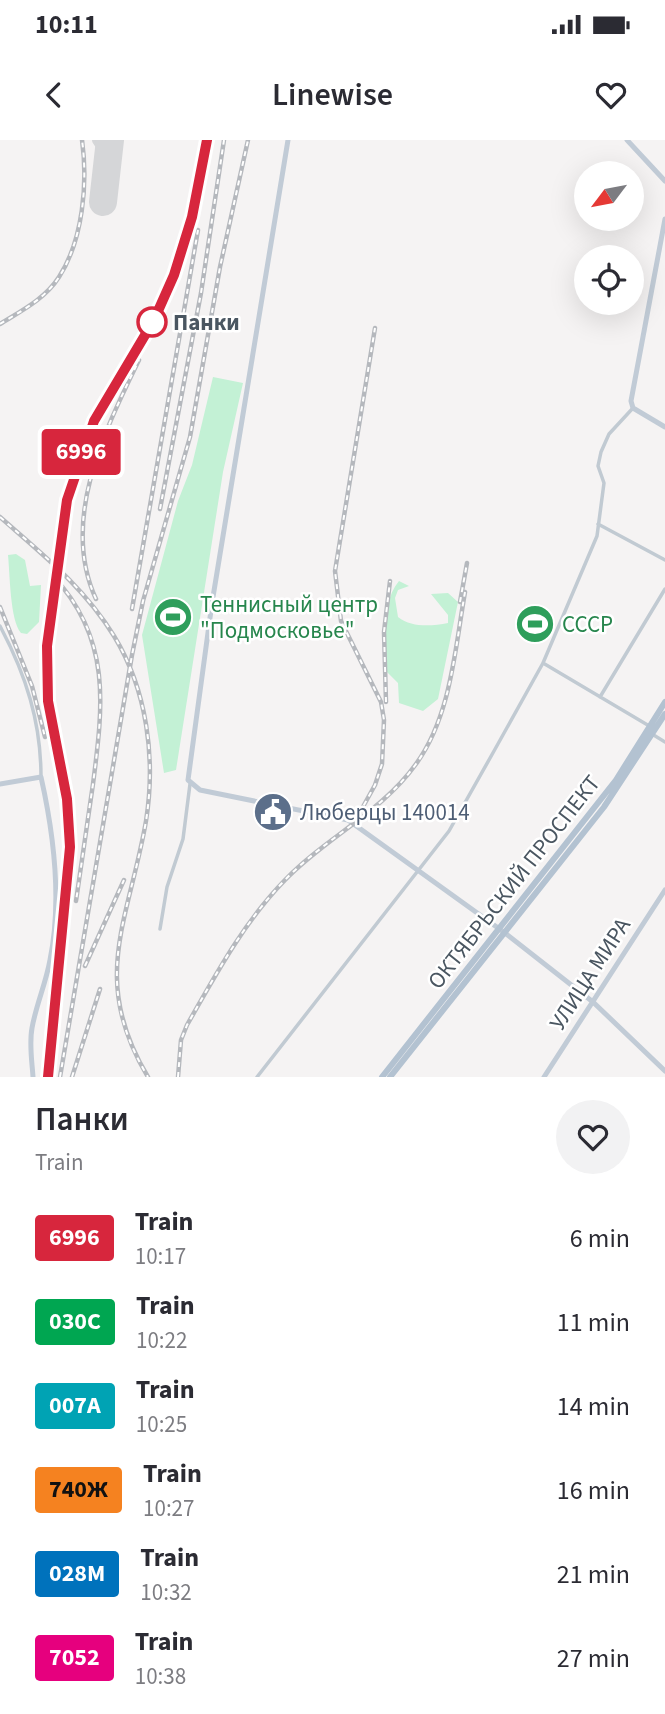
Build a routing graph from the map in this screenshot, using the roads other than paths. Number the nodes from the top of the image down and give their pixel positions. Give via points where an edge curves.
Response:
1 (288, 140) edge
2 (627, 140) edge
3 (665, 181) edge
4 (665, 219) edge
5 (664, 227) edge
6 (663, 239) edge
7 (633, 408) junction
8 (665, 427) edge
9 (598, 524) junction
10 (665, 561) edge
11 (665, 589) edge
12 (0, 626) edge
13 (543, 663) junction
14 (600, 697) junction
15 (665, 702) edge
16 (665, 714) edge
17 (652, 730) junction
18 (665, 742) edge
19 (41, 777) junction
20 (0, 784) edge
21 (190, 784) junction
22 (419, 871) junction
23 (665, 890) edge
24 (160, 929) dead end
25 (503, 931) junction
26 (593, 1002) junction
27 (665, 1071) edge
28 (33, 1077) edge
29 (257, 1077) edge
30 (382, 1077) edge
31 (390, 1077) edge
32 (544, 1077) edge

1 - 21 street via 212,603 187,774
2 - 3 street
4 - 5 street
5 - 6 street
6 - 7 street via 631,399
7 - 8 street
7 - 9 street via 601,452 598,466 604,483
9 - 10 street
9 - 13 street
11 - 14 street
12 - 19 street via 35,711
13 - 14 street
13 - 22 street via 449,831
14 - 17 street
15 - 17 main road, ОКТЯБРЬСКИЙ ПРОСПЕКТ
16 - 17 main road, ОКТЯБРЬСКИЙ ПРОСПЕКТ
17 - 18 street
17 - 25 main road, ОКТЯБРЬСКИЙ ПРОСПЕКТ
19 - 20 street
19 - 28 street via 56,899 51,959 31,1030
21 - 22 street via 200,790 337,816
21 - 24 street via 183,839 167,887
22 - 25 street
22 - 29 street
23 - 26 street, УЛИЦА МИРА
25 - 26 street
25 - 30 main road, ОКТЯБРЬСКИЙ ПРОСПЕКТ
25 - 31 main road, ОКТЯБРЬСКИЙ ПРОСПЕКТ
26 - 27 street
26 - 32 street, УЛИЦА МИРА

